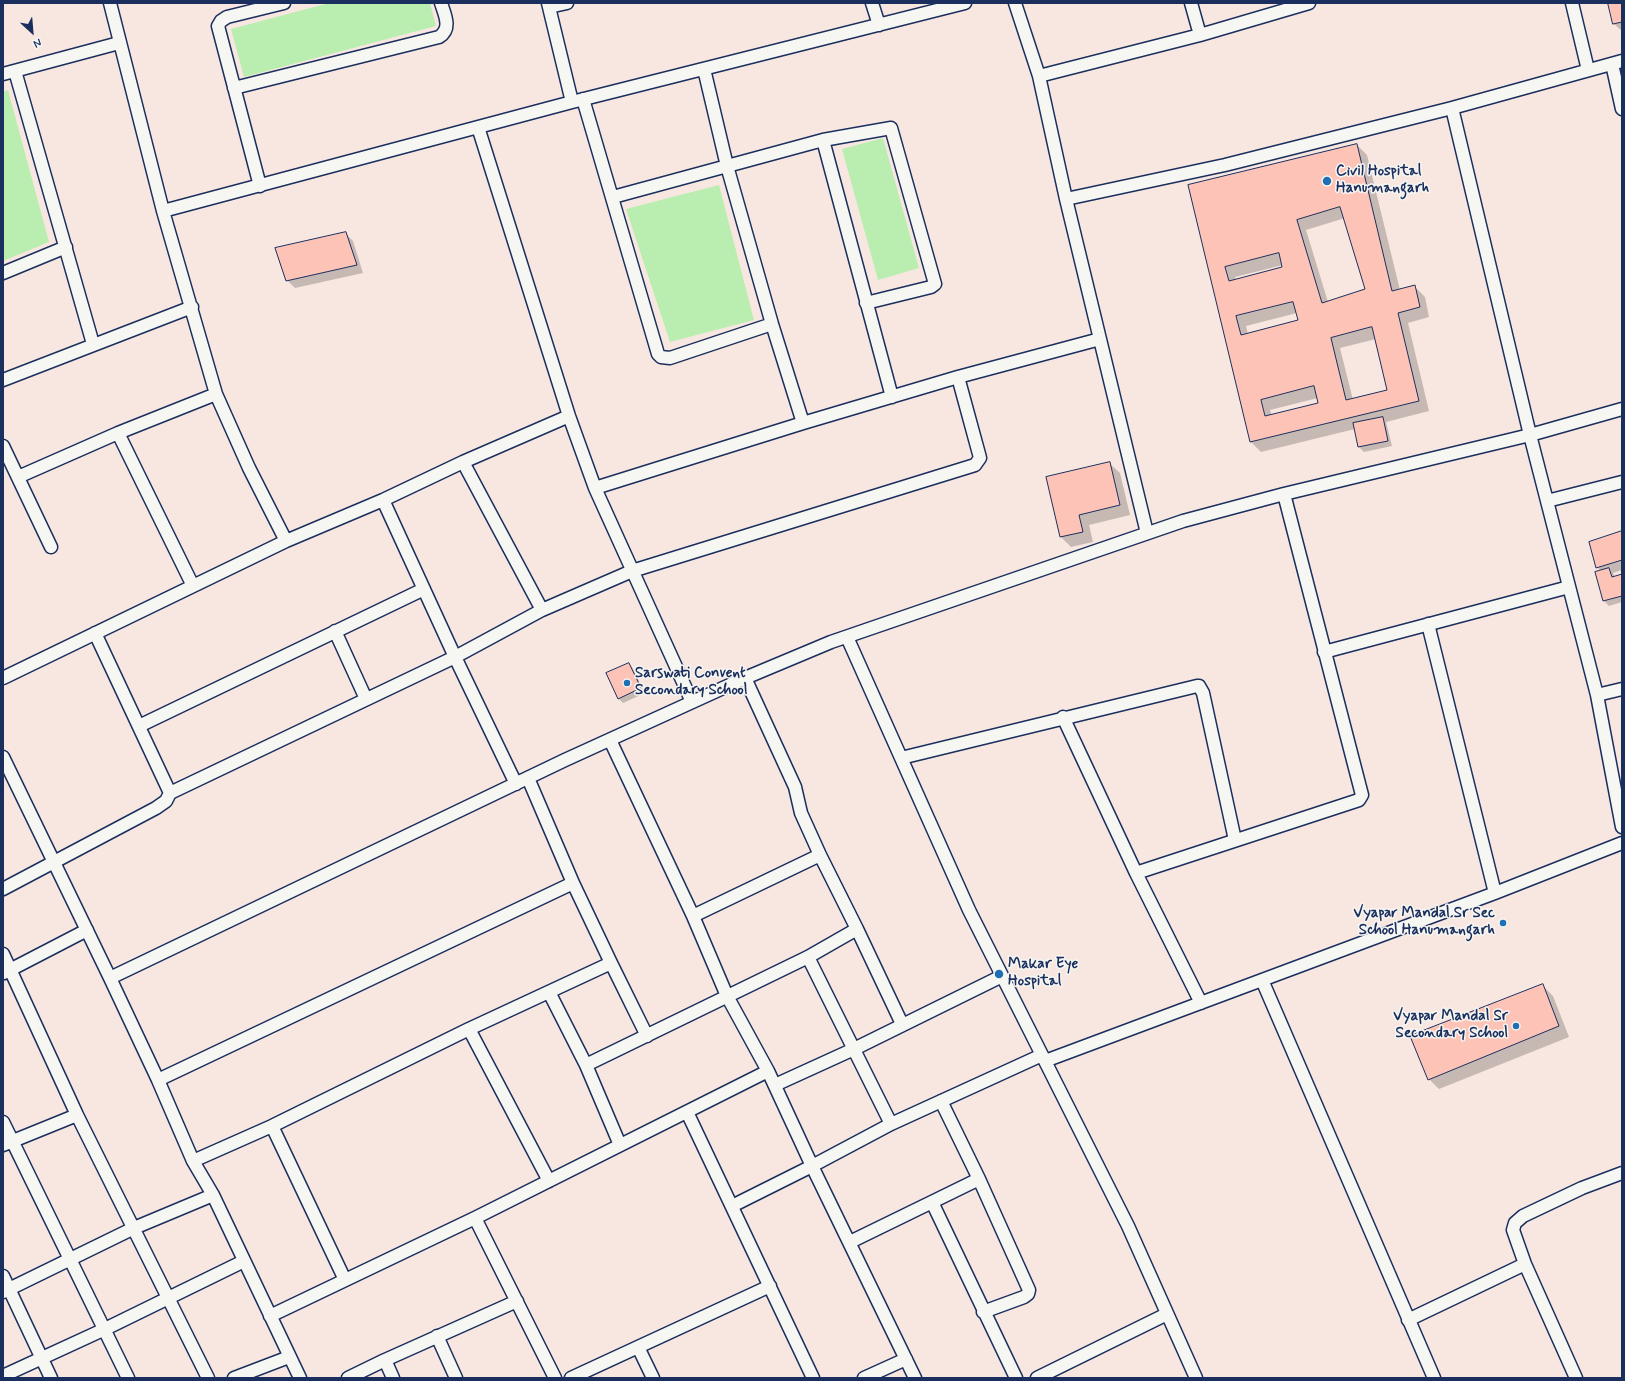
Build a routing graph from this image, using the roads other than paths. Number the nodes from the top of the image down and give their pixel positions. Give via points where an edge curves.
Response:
1 (110, 3) edge
2 (284, 3) edge
3 (441, 3) edge
4 (567, 3) edge
5 (872, 3) edge
6 (965, 3) edge
7 (1015, 3) edge
8 (1191, 3) edge
9 (1309, 3) edge
10 (1572, 3) edge
11 (549, 5) edge
12 (878, 25) junction
13 (1200, 35) junction
14 (119, 43) junction
15 (1617, 62) edge
16 (704, 69) junction
17 (1588, 70) junction
18 (15, 71) junction
19 (3, 74) edge
20 (1039, 76) junction
21 (234, 88) junction
22 (578, 101) junction
23 (1452, 108) junction
24 (1622, 109) edge
25 (478, 127) junction
26 (823, 140) junction
27 (727, 166) junction
28 (260, 186) junction
29 (613, 197) junction
30 (1066, 199) junction
31 (163, 211) junction
32 (66, 247) junction
33 (3, 273) edge
34 (866, 303) junction
35 (192, 307) junction
36 (772, 324) junction
37 (1100, 338) junction
38 (93, 344) junction
39 (958, 377) junction
40 (3, 380) edge
41 (216, 394) junction
42 (892, 396) junction
43 (1622, 409) edge
44 (569, 416) junction
45 (803, 423) junction
46 (118, 433) junction
47 (1530, 435) junction
48 (3, 446) edge
49 (463, 462) junction
50 (18, 477) junction
51 (1622, 482) edge
52 (595, 488) junction
53 (1284, 494) junction
54 (382, 500) junction
55 (1547, 501) junction
56 (1147, 533) junction
57 (286, 541) junction
58 (51, 547) dead end
59 (632, 571) junction
60 (193, 586) junction
61 (1569, 587) junction
62 (424, 589) junction
63 (542, 610) junction
64 (1428, 624) junction
65 (335, 631) junction
66 (95, 633) junction
67 (847, 637) junction
68 (1324, 652) junction
69 (455, 657) junction
70 (3, 678) edge
71 (745, 678) junction
72 (1622, 689) edge
73 (1597, 695) junction
74 (366, 699) junction
75 (692, 702) junction
76 (1063, 717) junction
77 (139, 726) junction
78 (610, 740) junction
79 (3, 757) edge
80 (901, 758) junction
81 (528, 778) junction
82 (516, 784) junction
83 (170, 793) junction
84 (1622, 827) edge
85 (1235, 840) junction
86 (1622, 843) edge
87 (820, 855) junction
88 (54, 862) junction
89 (1136, 873) junction
90 (573, 883) junction
91 (3, 889) edge
92 (1495, 893) junction
93 (693, 916) junction
94 (857, 929) junction
95 (87, 930) junction
96 (3, 954) edge
97 (808, 957) junction
98 (611, 963) junction
99 (7, 972) edge
100 (1002, 976) junction
101 (110, 978) junction
102 (1262, 980) junction
103 (549, 992) junction
104 (727, 996) junction
105 (1201, 1003) junction
106 (902, 1024) junction
107 (469, 1029) junction
108 (647, 1036) junction
109 (854, 1049) junction
110 (1043, 1058) junction
111 (586, 1065) junction
112 (768, 1071) junction
113 (158, 1080) junction
114 (775, 1085) junction
115 (941, 1101) junction
116 (687, 1112) junction
117 (77, 1115) junction
118 (3, 1122) edge
119 (891, 1124) junction
120 (272, 1126) junction
121 (8, 1143) edge
122 (620, 1145) junction
123 (193, 1161) junction
124 (812, 1166) junction
125 (1622, 1173) edge
126 (979, 1179) junction
127 (549, 1181) junction
128 (213, 1195) junction
129 (932, 1202) junction
130 (732, 1206) junction
131 (475, 1218) junction
132 (134, 1228) junction
133 (850, 1242) junction
134 (70, 1260) junction
135 (244, 1261) junction
136 (1525, 1264) junction
137 (3, 1276) edge
138 (345, 1280) junction
139 (770, 1286) junction
140 (6, 1290) edge
141 (169, 1298) junction
142 (516, 1301) junction
143 (983, 1312) junction
144 (1167, 1314) junction
145 (270, 1316) junction
146 (1408, 1320) junction
147 (105, 1329) junction
148 (437, 1336) junction
149 (638, 1347) junction
150 (289, 1357) junction
151 (42, 1359) junction
152 (906, 1359) junction
153 (385, 1360) junction
154 (3, 1376) edge
155 (51, 1378) edge
156 (128, 1378) edge
157 (208, 1378) edge
158 (234, 1378) edge
159 (300, 1378) edge
160 (348, 1378) edge
161 (393, 1378) edge
162 (456, 1378) edge
163 (555, 1378) edge
164 (571, 1378) edge
165 (653, 1378) edge
166 (813, 1378) edge
167 (864, 1378) edge
168 (915, 1378) edge
169 (1016, 1378) edge
170 (1038, 1378) edge
171 (1196, 1378) edge
172 (1434, 1378) edge
173 (1576, 1378) edge

1 - 14 street
2 - 21 street via 221,20 218,26 219,33
3 - 21 street via 447,29 439,37
4 - 11 street
5 - 12 street
6 - 12 street
7 - 20 street
8 - 13 street
9 - 13 street
10 - 17 street
11 - 22 street
12 - 16 street
13 - 20 street
14 - 18 street
14 - 31 street
15 - 17 street
15 - 24 street
16 - 22 street
16 - 27 street
17 - 23 street
18 - 19 street
18 - 32 street
20 - 30 street
21 - 28 street
22 - 25 street
22 - 29 street
23 - 30 street via 1224,164
23 - 47 street
25 - 28 street
25 - 44 street
26 - 27 street
26 - 34 street
26 - 34 street via 890,127 893,129 933,274 933,286
27 - 29 street
27 - 36 street
28 - 31 street
29 - 36 street via 658,354 661,357 670,358
30 - 37 street
31 - 35 street
32 - 33 street
32 - 38 street
34 - 42 street
35 - 38 street
35 - 41 street
36 - 45 street
37 - 39 street
37 - 56 street
38 - 40 street
39 - 42 street
39 - 59 street via 980,458 975,465
41 - 46 street
41 - 57 street via 249,468
42 - 45 street
43 - 47 street
44 - 49 street
44 - 52 street
45 - 52 street
46 - 50 street
46 - 60 street
47 - 53 street
47 - 55 street
48 - 50 street
49 - 54 street
49 - 63 street
50 - 58 street
51 - 55 street
52 - 59 street
53 - 56 street
53 - 68 street
54 - 57 street
54 - 62 street
55 - 61 street
56 - 67 street
57 - 60 street
59 - 63 street
59 - 75 street
60 - 66 street
61 - 64 street
61 - 73 street
62 - 65 street
62 - 69 street
63 - 69 street
64 - 68 street
64 - 92 street
65 - 74 street
65 - 77 street
66 - 70 street
66 - 77 street
67 - 71 street
67 - 80 street
68 - 85 street via 1362,788 1361,798
69 - 74 street
69 - 82 street
71 - 75 street
71 - 87 street via 795,787 802,813
72 - 73 street
73 - 84 street
74 - 83 street
75 - 78 street
76 - 80 street
76 - 85 street via 1199,686 1203,693
76 - 89 street
77 - 83 street
78 - 81 street
78 - 93 street
79 - 88 street
80 - 100 street via 969,910
81 - 82 street
81 - 90 street
82 - 101 street
83 - 88 street via 166,801 156,808
85 - 89 street
86 - 92 street
87 - 93 street
87 - 94 street
88 - 91 street
88 - 95 street
89 - 105 street
90 - 98 street
90 - 113 street
92 - 102 street
93 - 104 street
94 - 97 street
94 - 106 street
95 - 99 street
95 - 101 street
96 - 99 street
97 - 104 street
97 - 109 street
98 - 103 street
98 - 108 street
99 - 117 street
100 - 106 street
100 - 110 street
101 - 113 street
102 - 105 street
102 - 146 street
103 - 107 street
103 - 111 street
104 - 108 street
104 - 112 street
105 - 110 street
106 - 109 street
107 - 120 street
107 - 127 street
108 - 111 street
109 - 114 street
109 - 119 street
110 - 115 street
110 - 144 street via 1128,1226
111 - 122 street
112 - 114 street
112 - 116 street
113 - 123 street
114 - 124 street
115 - 119 street
115 - 126 street
116 - 122 street
116 - 130 street
117 - 121 street
117 - 132 street
118 - 121 street
119 - 124 street
120 - 123 street
120 - 138 street
121 - 134 street
122 - 127 street
123 - 128 street
124 - 130 street
124 - 133 street
125 - 136 street via 1582,1188 1517,1220 1514,1230
126 - 129 street
126 - 143 street via 1029,1290 1024,1297
127 - 131 street
128 - 132 street
128 - 135 street
129 - 133 street
129 - 143 street
130 - 139 street
131 - 138 street
131 - 142 street
132 - 134 street
132 - 141 street
133 - 152 street
134 - 140 street
134 - 147 street
135 - 141 street
135 - 145 street
136 - 146 street
136 - 173 street
137 - 140 street
138 - 145 street
139 - 149 street
139 - 166 street
140 - 151 street
141 - 147 street
141 - 157 street
142 - 148 street
142 - 163 street
143 - 169 street
144 - 170 street
144 - 171 street
145 - 150 street
146 - 172 street
147 - 151 street
147 - 156 street
148 - 153 street
148 - 162 street
149 - 164 street
149 - 165 street
150 - 158 street
150 - 159 street
151 - 154 street
151 - 155 street
152 - 167 street
152 - 168 street
153 - 160 street
153 - 161 street

